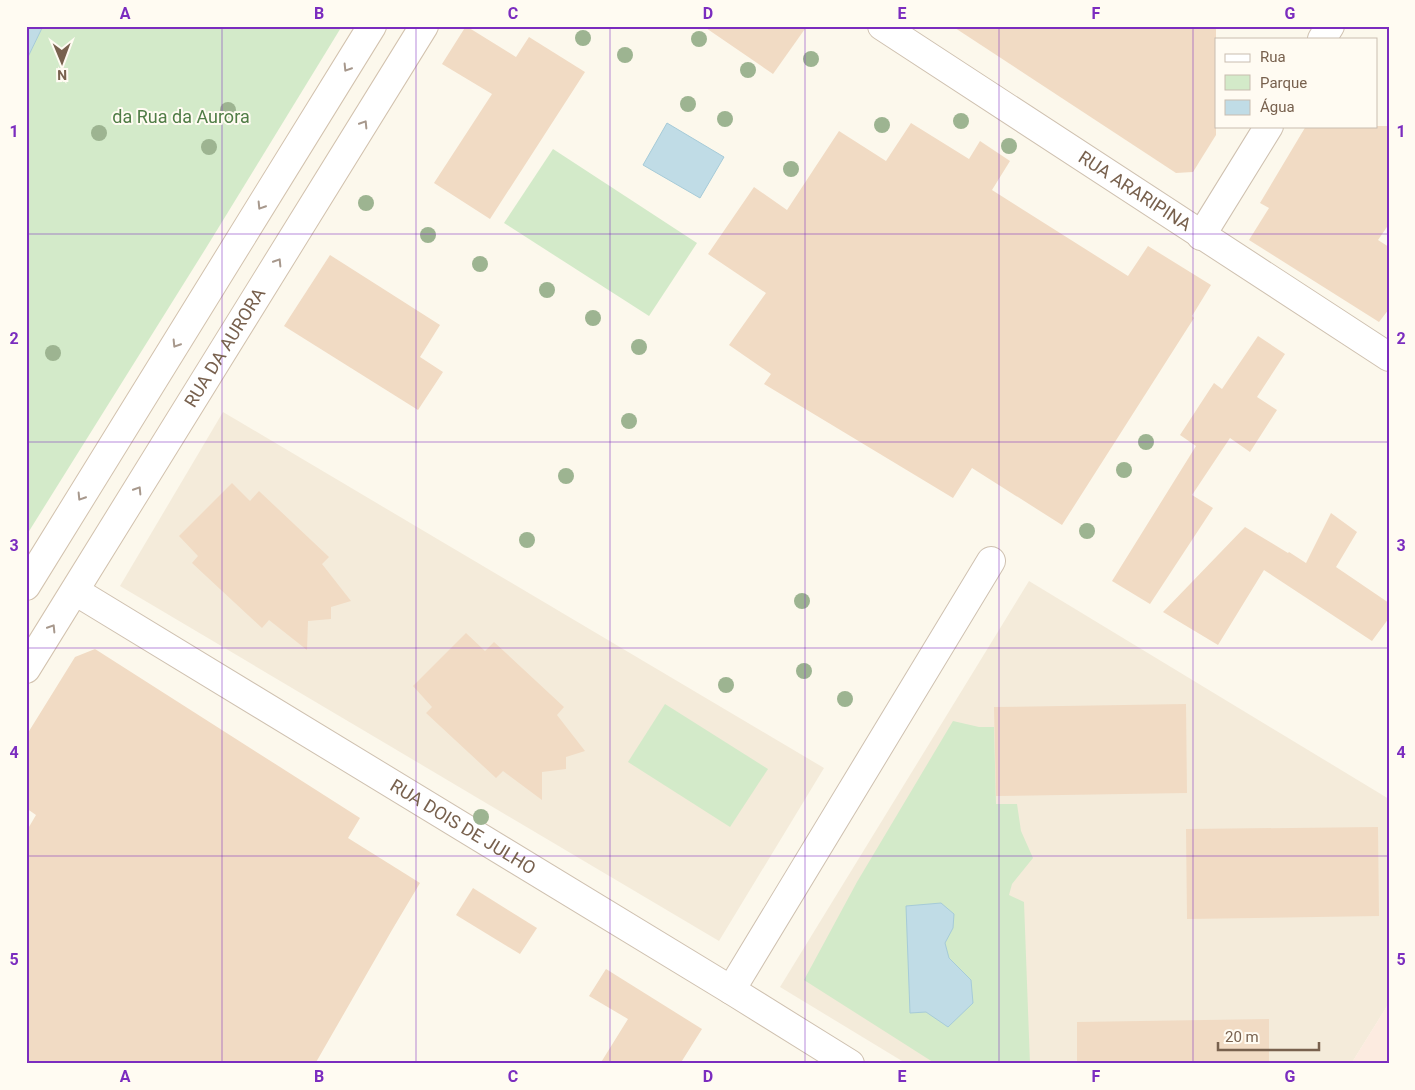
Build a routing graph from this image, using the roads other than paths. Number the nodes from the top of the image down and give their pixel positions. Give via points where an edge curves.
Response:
1 (372, 26) edge
2 (424, 26) edge
3 (882, 26) edge
4 (1330, 26) edge
5 (1323, 38) edge
6 (1268, 128) edge
7 (1201, 236) junction
8 (1389, 357) edge
9 (991, 561) dead end
10 (26, 586) edge
11 (75, 591) junction
12 (26, 669) edge
13 (732, 990) junction
14 (850, 1064) edge

1 -> 10 street
11 -> 2 street, RUA DA AURORA
3 - 7 street, RUA ARARIPINA
4 - 5 street
6 - 7 street
7 - 8 street, RUA ARARIPINA
9 - 13 street
12 -> 11 street, RUA DA AURORA
11 - 13 street, RUA DOIS DE JULHO
13 - 14 street, RUA DOIS DE JULHO

